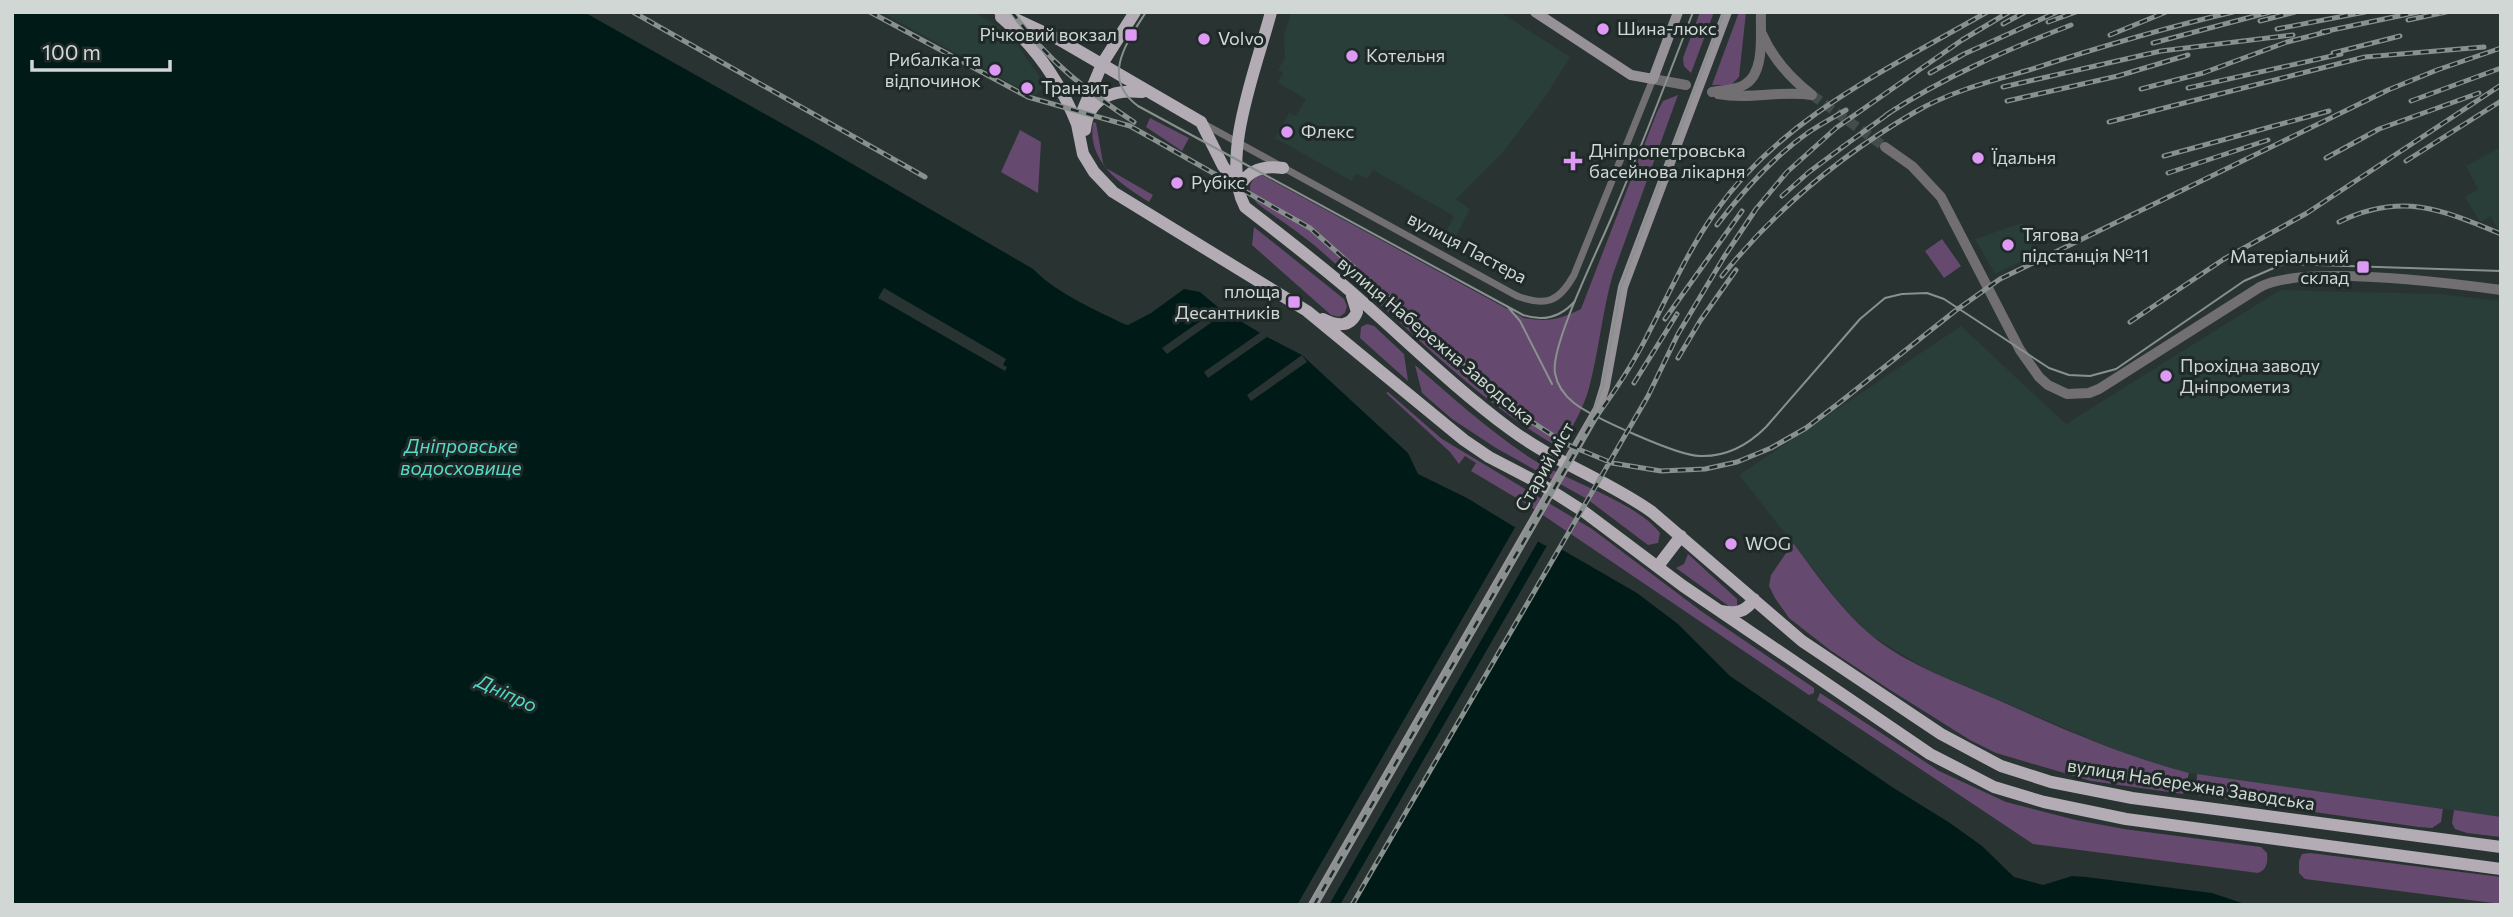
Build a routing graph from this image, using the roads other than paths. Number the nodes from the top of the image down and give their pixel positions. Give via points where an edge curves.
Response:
1 (998, 12) edge
2 (1135, 12) edge
3 (1271, 12) edge
4 (1535, 12) edge
5 (1678, 12) edge
6 (1727, 12) edge
7 (1761, 12) edge
8 (1761, 31) junction
9 (1102, 64) junction
10 (1653, 79) junction
11 (1686, 85) dead end
12 (1146, 92) junction
13 (1201, 122) junction
14 (1077, 124) junction
15 (1237, 142) junction
16 (1885, 147) tunnel mouth
17 (1083, 154) junction
18 (1283, 168) junction
19 (1239, 188) junction
20 (1349, 290) junction
21 (2501, 290) edge
22 (1307, 311) junction
23 (1681, 536) junction
24 (1658, 566) junction
25 (1754, 599) junction
26 (1718, 610) junction
27 (2501, 847) edge
28 (2501, 869) edge
29 (1313, 905) edge

1 - 9 main road
1 - 14 main road via 1044,62 1064,92
2 - 9 main road
3 - 15 main road
4 - 10 main road via 1631,75
5 - 10 main road, вулиця Пастера
6 - 29 main road, Старий міст via 1623,287 1605,386 1590,425
7 - 8 street
8 - 8 street via 1784,69 1812,95 1748,97 1712,92 1737,88 1751,80 1758,65
9 - 12 main road
9 - 14 main road
10 - 11 street
10 - 18 street, вулиця Пастера via 1574,275 1567,288 1545,302 1517,296
12 - 13 main road
12 - 17 main road via 1123,90 1100,99 1086,124
13 - 15 street, вулиця Пастера
13 - 19 main road
14 - 17 main road
15 - 18 street, вулиця Пастера
15 - 19 main road
16 - 21 street via 1912,166 1941,197 2025,359 2048,385 2067,394 2099,389 2277,280 2384,278
17 - 22 main road via 1113,192
18 - 19 main road via 1256,170
19 - 20 main road, вулиця Набережна Заводська via 1245,207
20 - 22 main road via 1357,312 1348,323 1334,324
20 - 23 main road, вулиця Набережна Заводська via 1510,430 1638,501
22 - 24 main road via 1464,440 1583,511
23 - 24 main road
23 - 25 main road, вулиця Набережна Заводська
24 - 26 main road
25 - 26 main road via 1740,612
25 - 27 main road, вулиця Набережна Заводська via 1802,640 1932,728 2025,775 2132,798
26 - 28 main road via 1930,754 2017,795 2126,819

